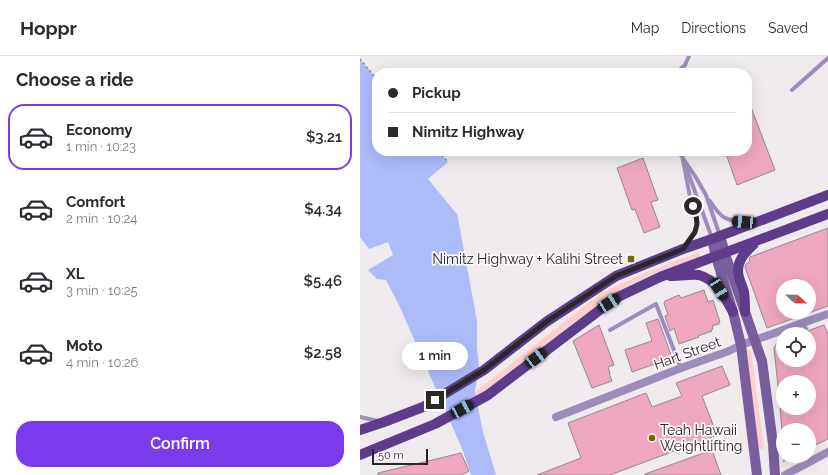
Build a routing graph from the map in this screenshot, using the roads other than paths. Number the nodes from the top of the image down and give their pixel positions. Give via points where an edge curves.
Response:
1 (690, 56) edge
2 (828, 58) edge
3 (682, 68) edge
4 (792, 90) dead end
5 (682, 156) junction
6 (828, 194) edge
7 (706, 195) junction
8 (828, 214) edge
9 (752, 223) junction
10 (716, 237) junction
11 (757, 241) junction
12 (683, 249) junction
13 (721, 255) junction
14 (660, 277) junction
15 (733, 312) junction
16 (745, 312) junction
17 (828, 314) edge
18 (803, 323) junction
19 (805, 327) edge
20 (610, 330) dead end
21 (755, 340) junction
22 (742, 345) junction
23 (681, 368) junction
24 (360, 417) edge
25 (556, 417) dead end
26 (384, 422) junction
27 (360, 430) edge
28 (828, 452) edge
29 (360, 455) edge
30 (757, 475) edge
31 (775, 475) edge
32 (785, 475) edge

1 - 3 lane
2 - 4 lane
5 - 7 lane
5 - 10 lane
5 - 12 lane via 697,224 695,232
6 - 9 main road
7 - 9 lane via 724,218
7 - 10 lane
8 - 11 main road
9 - 10 main road
10 - 12 main road
10 - 13 main road
11 - 13 main road
11 - 16 main road via 745,252 738,269 744,292
12 - 26 main road via 616,276 546,322 484,370 422,407
13 - 14 main road
13 - 15 main road
13 - 16 main road via 727,260
14 - 15 main road via 698,275 711,281
14 - 29 main road via 609,303 488,395 435,424
15 - 22 main road
16 - 21 main road
17 - 18 street, Hart Street
18 - 19 lane
18 - 21 street, Hart Street
20 - 23 lane via 656,304
21 - 22 street, Hart Street
21 - 31 main road via 762,361
22 - 23 street, Hart Street
22 - 30 main road
23 - 25 street, Hart Street
24 - 26 lane
26 - 27 main road
28 - 32 street

